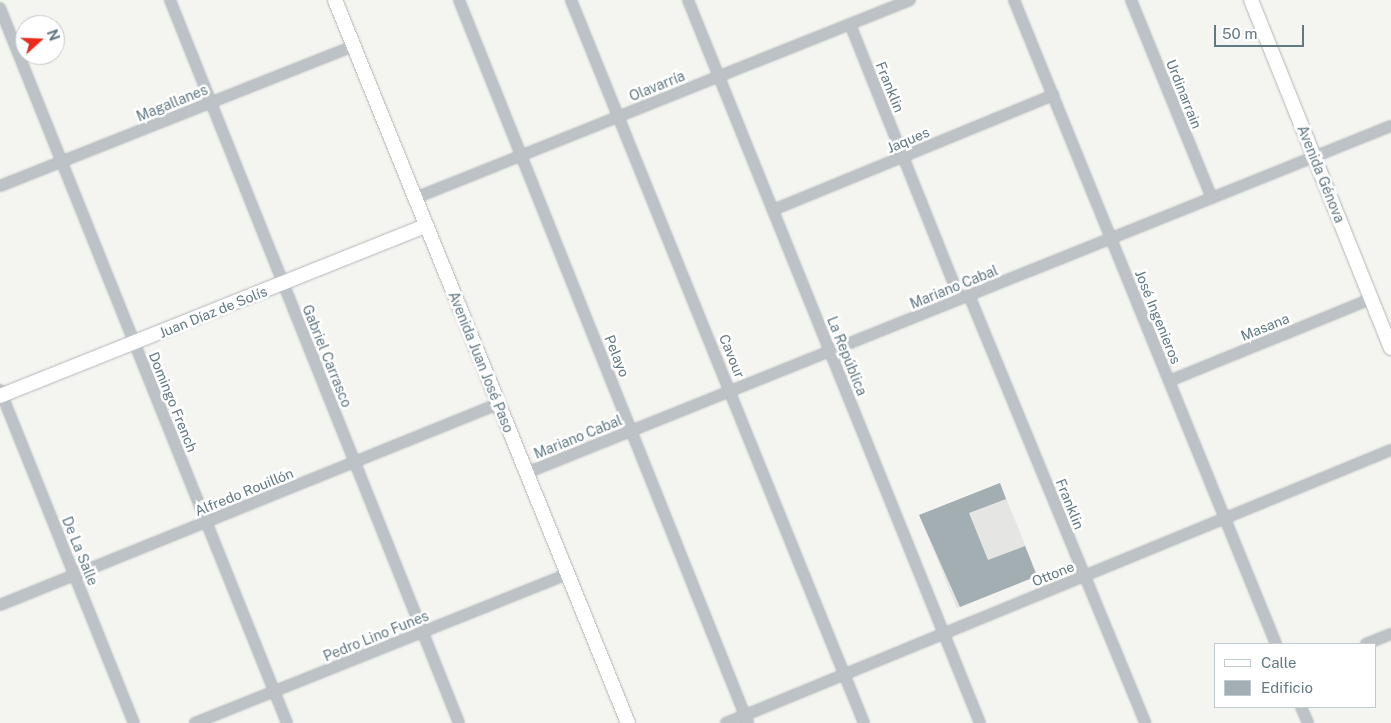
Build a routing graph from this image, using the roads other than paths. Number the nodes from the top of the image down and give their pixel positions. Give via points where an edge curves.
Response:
1 (170, 0) edge
2 (335, 0) edge
3 (459, 0) edge
4 (571, 0) edge
5 (688, 0) edge
6 (910, 0) edge
7 (1014, 0) edge
8 (1131, 0) edge
9 (1251, 0) edge
10 (0, 8) edge
11 (850, 24) junction
12 (354, 46) junction
13 (719, 76) junction
14 (1053, 94) junction
15 (211, 102) junction
16 (619, 117) junction
17 (1391, 126) edge
18 (523, 155) junction
19 (903, 157) junction
20 (1314, 157) junction
21 (62, 162) junction
22 (0, 186) edge
23 (415, 198) junction
24 (1212, 198) junction
25 (773, 210) junction
26 (426, 226) junction
27 (1111, 238) junction
28 (283, 284) junction
29 (964, 297) junction
30 (1371, 299) junction
31 (134, 343) junction
32 (1391, 348) edge
33 (830, 351) junction
34 (1169, 381) junction
35 (731, 391) junction
36 (1, 394) edge
37 (498, 404) junction
38 (632, 430) junction
39 (1391, 450) edge
40 (355, 462) junction
41 (526, 473) junction
42 (1225, 518) junction
43 (206, 522) junction
44 (567, 574) junction
45 (74, 575) junction
46 (1084, 576) junction
47 (0, 605) edge
48 (423, 632) junction
49 (944, 634) junction
50 (1391, 634) edge
51 (1276, 643) edge
52 (1368, 643) edge
53 (844, 674) junction
54 (274, 691) junction
55 (1302, 708) edge
56 (746, 719) edge
57 (134, 723) edge
58 (195, 723) edge
59 (287, 723) edge
60 (459, 723) edge
61 (628, 723) edge
62 (726, 723) edge
63 (864, 723) edge
64 (980, 723) edge
65 (1145, 723) edge
66 (1308, 723) edge

1 - 15 street, Gabriel Carrasco
2 - 12 main road, Avenida Juan José Paso
3 - 18 street, Pelayo
4 - 16 street, Cavour
5 - 13 street, La República
6 - 11 street, Olavarría
7 - 14 street, José Ingenieros
8 - 24 street, Urdinarrain
9 - 20 main road, Avenida Génova
10 - 21 street, Domingo French
11 - 13 street, Olavarría
11 - 19 street, Franklin
12 - 15 street, Magallanes
12 - 23 main road, Avenida Juan José Paso
13 - 16 street, Olavarría
13 - 25 street, La República
14 - 19 street, Jaques
14 - 27 street, José Ingenieros
15 - 21 street, Magallanes
15 - 28 street, Gabriel Carrasco
16 - 18 street, Olavarría
16 - 35 street, Cavour
17 - 20 street, Mariano Cabal
18 - 23 street, Olavarría
18 - 38 street, Pelayo
19 - 25 street, Jaques
19 - 29 street, Franklin
20 - 24 street, Mariano Cabal
20 - 30 main road, Avenida Génova
21 - 22 street, Magallanes
21 - 31 street, Domingo French
23 - 26 main road, Avenida Juan José Paso
24 - 27 street, Mariano Cabal
25 - 33 street, La República
26 - 28 main road, Juan Díaz de Solís
26 - 37 main road, Avenida Juan José Paso
27 - 29 street, Mariano Cabal
27 - 34 street, José Ingenieros
28 - 31 main road, Juan Díaz de Solís
28 - 40 street, Gabriel Carrasco
29 - 33 street, Mariano Cabal
29 - 46 street, Franklin
30 - 32 main road, Avenida Génova
30 - 34 street, Masana
31 - 36 main road, Juan Díaz de Solís
31 - 43 street, Domingo French
33 - 35 street, Mariano Cabal
33 - 49 street, La República
34 - 42 street, José Ingenieros
35 - 38 street, Mariano Cabal
35 - 53 street, Cavour
36 - 45 street, De La Salle
37 - 40 street, Alfredo Rouillón
37 - 41 main road, Avenida Juan José Paso
38 - 41 street, Mariano Cabal
38 - 56 street, Pelayo
39 - 42 street, Ottone
40 - 43 street, Alfredo Rouillón
40 - 48 street, Gabriel Carrasco
41 - 44 main road, Avenida Juan José Paso
42 - 46 street, Ottone
42 - 51 street, José Ingenieros
43 - 45 street, Alfredo Rouillón
43 - 54 street, Domingo French
44 - 48 street, Pedro Lino Funes
44 - 61 main road, Avenida Juan José Paso
45 - 47 street, Alfredo Rouillón
45 - 57 street, De La Salle
46 - 49 street, Ottone
46 - 65 street, Franklin
48 - 54 street, Pedro Lino Funes
48 - 60 street, Gabriel Carrasco
49 - 53 street, Ottone
49 - 64 street, La República
50 - 52 street
53 - 56 street, Ottone
53 - 63 street, Cavour
54 - 58 street, Pedro Lino Funes
54 - 59 street, Domingo French
55 - 66 street
56 - 62 street, Ottone

